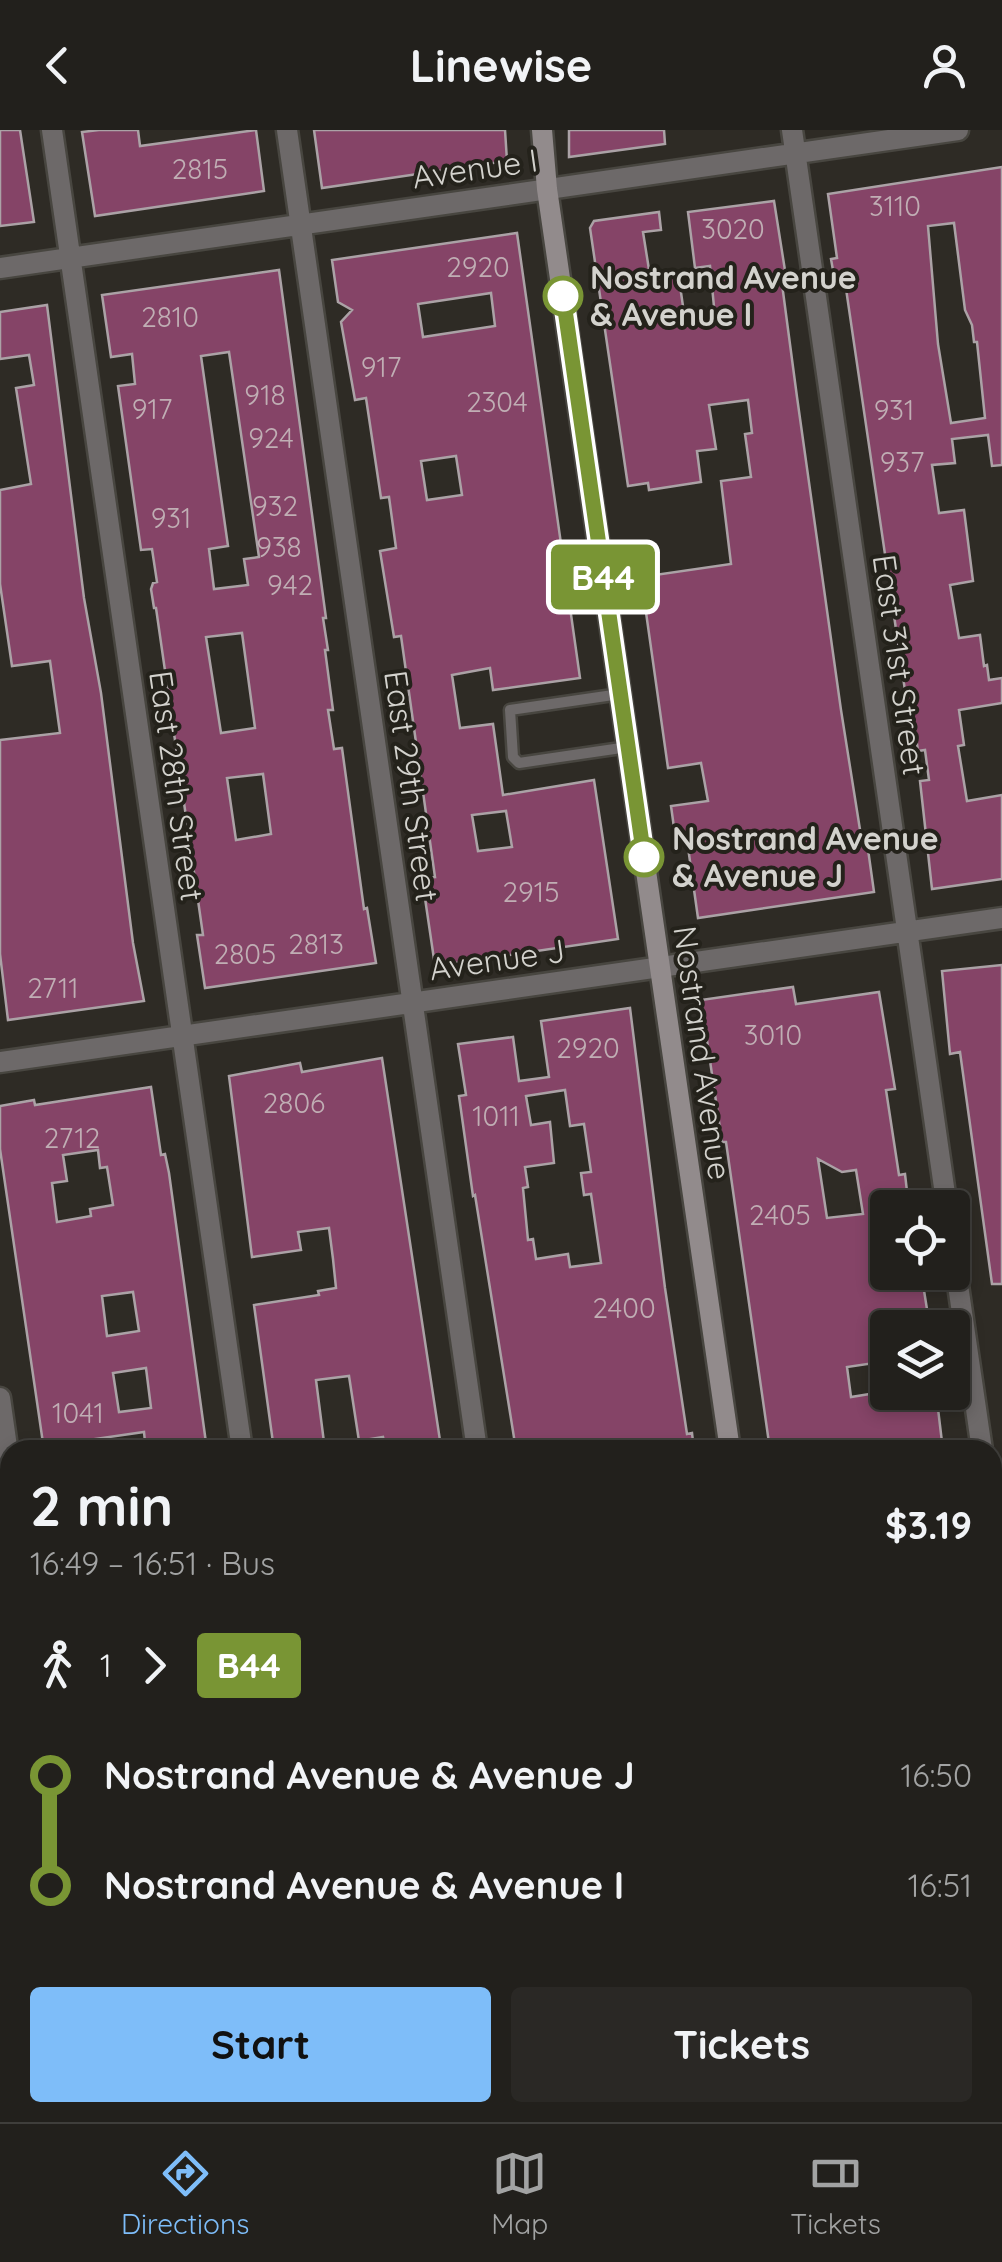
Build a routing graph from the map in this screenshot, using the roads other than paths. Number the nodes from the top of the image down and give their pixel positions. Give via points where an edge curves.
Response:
1 (52, 130) edge
2 (286, 130) edge
3 (542, 130) edge
4 (792, 130) edge
5 (958, 130) edge
6 (796, 153) junction
7 (547, 189) junction
8 (300, 225) junction
9 (70, 258) junction
10 (0, 268) edge
11 (620, 694) junction
12 (628, 747) junction
13 (1002, 918) edge
14 (907, 932) junction
15 (660, 967) junction
16 (412, 1003) junction
17 (182, 1036) junction
18 (0, 1062) edge
19 (944, 1190) edge
20 (959, 1290) edge
21 (0, 1398) edge
22 (6, 1440) edge
23 (241, 1440) edge
24 (476, 1440) edge
25 (729, 1440) edge
26 (981, 1440) edge

1 - 9 street, East 28th Street
2 - 8 street, East 29th Street
3 - 7 main road, Nostrand Avenue
4 - 6 street, East 31st Street
5 - 6 street, Avenue I
6 - 7 street, Avenue I
6 - 14 street, East 31st Street
7 - 8 street, Avenue I
7 - 11 main road, Nostrand Avenue
8 - 9 street, Avenue I
8 - 16 street, East 29th Street
9 - 10 street, Avenue I
9 - 17 street, East 28th Street
11 - 12 main road, Nostrand Avenue
11 - 12 lane via 510,710 513,757 519,763
12 - 15 main road, Nostrand Avenue
13 - 14 street, Avenue J
14 - 15 street, Avenue J
14 - 19 street, East 31st Street
15 - 16 street, Avenue J
15 - 25 main road, Nostrand Avenue
16 - 17 street, Avenue J
16 - 24 street, East 29th Street
17 - 18 street, Avenue J
17 - 23 street, East 28th Street
20 - 26 street
21 - 22 street

